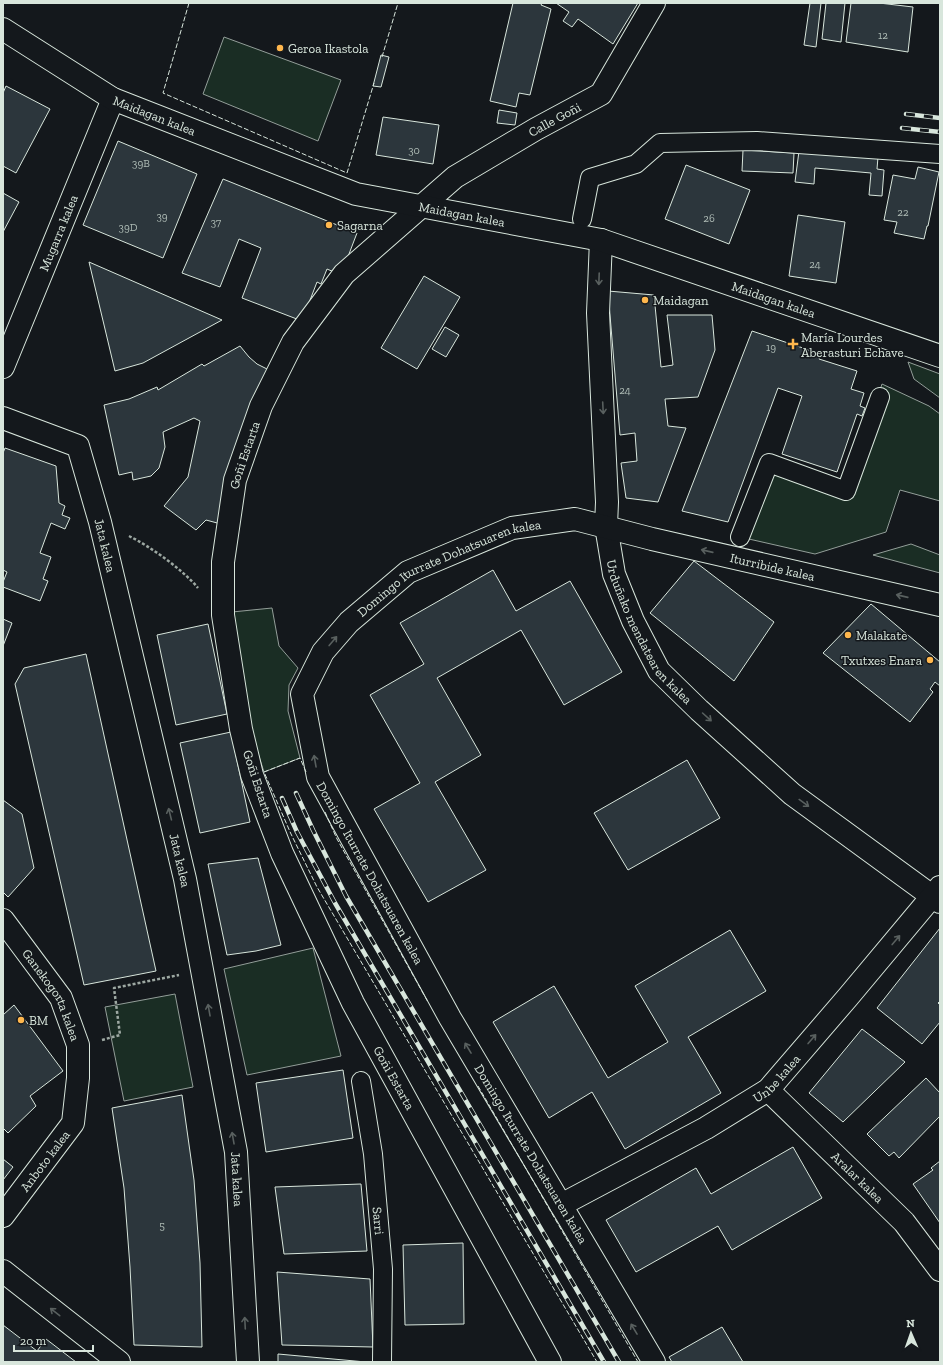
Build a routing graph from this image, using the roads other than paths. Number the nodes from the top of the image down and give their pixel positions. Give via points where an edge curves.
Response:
1 (654, 3) edge
2 (3, 29) edge
3 (113, 99) junction
4 (940, 154) edge
5 (422, 206) junction
6 (582, 219) dead end
7 (601, 240) junction
8 (940, 356) edge
9 (3, 366) edge
10 (880, 397) dead end
11 (3, 418) edge
12 (606, 526) junction
13 (740, 537) dead end
14 (940, 605) edge
15 (938, 895) edge
16 (3, 920) edge
17 (78, 1078) joint
18 (361, 1082) dead end
19 (768, 1090) junction
20 (560, 1205) junction
21 (3, 1216) edge
22 (940, 1270) edge
23 (3, 1271) edge
24 (119, 1362) edge
25 (248, 1362) edge
26 (382, 1362) edge
27 (550, 1362) edge
28 (654, 1362) edge

1 - 5 street, Calle Goñi via 601,94 455,177
2 - 3 street, Maidagan kalea
3 - 5 street, Maidagan kalea via 356,194
3 - 9 street, Mugarra kalea
4 - 6 street via 757,141 660,143 636,164 590,178
5 - 7 street, Maidagan kalea
5 - 27 street, Goñi Estarta via 344,274 293,342 261,406 235,480 223,562 223,615 241,729 252,775 282,853 353,1003
7 - 8 street, Maidagan kalea
7 -> 12 street, Urduñako mendatearen kalea via 598,313
10 - 13 street via 846,491 768,463
25 -> 11 street, Jata kalea via 236,1152 186,880 100,522 78,446
14 -> 12 street, Iturribide kalea
12 -> 15 street, Urduñako mendatearen kalea via 614,574 633,621 659,671 792,794
20 -> 12 street, Domingo Iturrate Dohatsuaren kalea via 450,1018 318,777 302,694 323,652 349,622 408,572 512,528 575,519
19 -> 15 street, Unbe kalea
16 - 17 street, Ganekogorta kalea via 61,998 78,1045
17 - 21 street, Anboto kalea via 73,1123
18 - 26 street, Sarri via 373,1154 383,1269
19 - 20 street, Unbe kalea via 706,1128
19 - 22 street, Aralar kalea via 904,1222
28 -> 20 street, Domingo Iturrate Dohatsuaren kalea
24 -> 23 street

